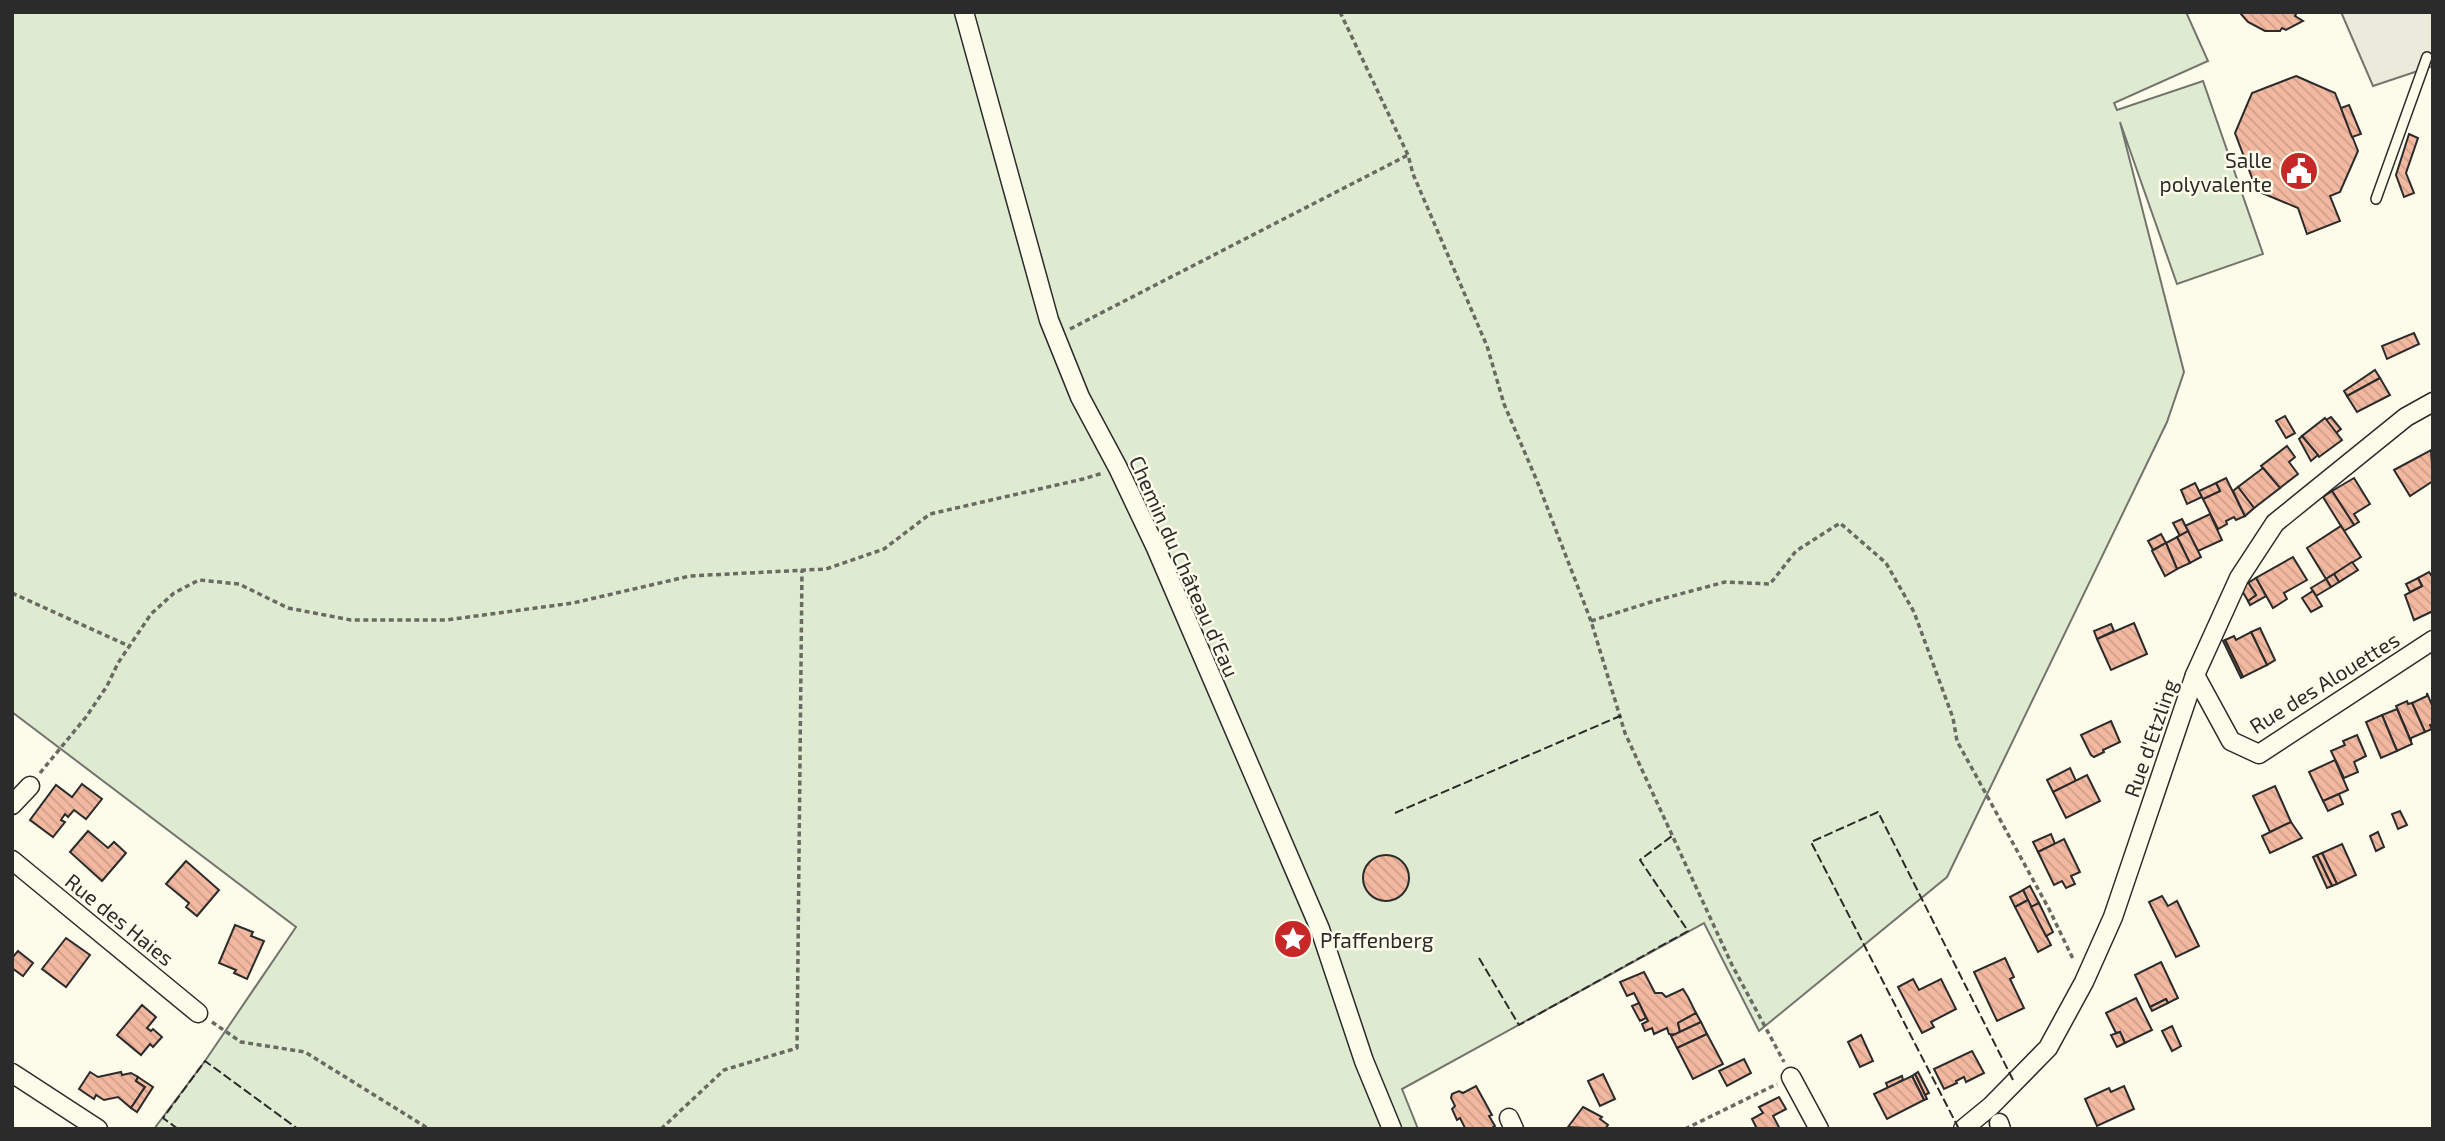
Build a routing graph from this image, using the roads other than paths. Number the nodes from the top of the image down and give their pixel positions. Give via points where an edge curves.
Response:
1 (964, 12) edge
2 (2427, 57) dead end
3 (2375, 199) dead end
4 (2433, 402) edge
5 (2433, 640) edge
6 (2195, 675) junction
7 (30, 786) road end
8 (12, 805) edge
9 (12, 860) edge
10 (198, 1013) road end
11 (12, 1073) edge
12 (1791, 1077) road end
13 (98, 1129) edge
14 (1392, 1129) edge
15 (1819, 1129) edge
16 (1963, 1129) edge

1 - 14 street, Chemin du Château d'Eau via 1055,336 1080,397 1156,548 1320,929
2 - 3 lane
4 - 6 street, Rue d'Etzling via 2406,417 2275,523 2239,578
5 - 6 street, Rue des Alouettes via 2259,754 2231,741
6 - 16 street, Rue d'Etzling via 2113,917 2084,982 2048,1048
7 - 8 street
9 - 10 street, Rue des Haies
11 - 13 street
12 - 15 street

